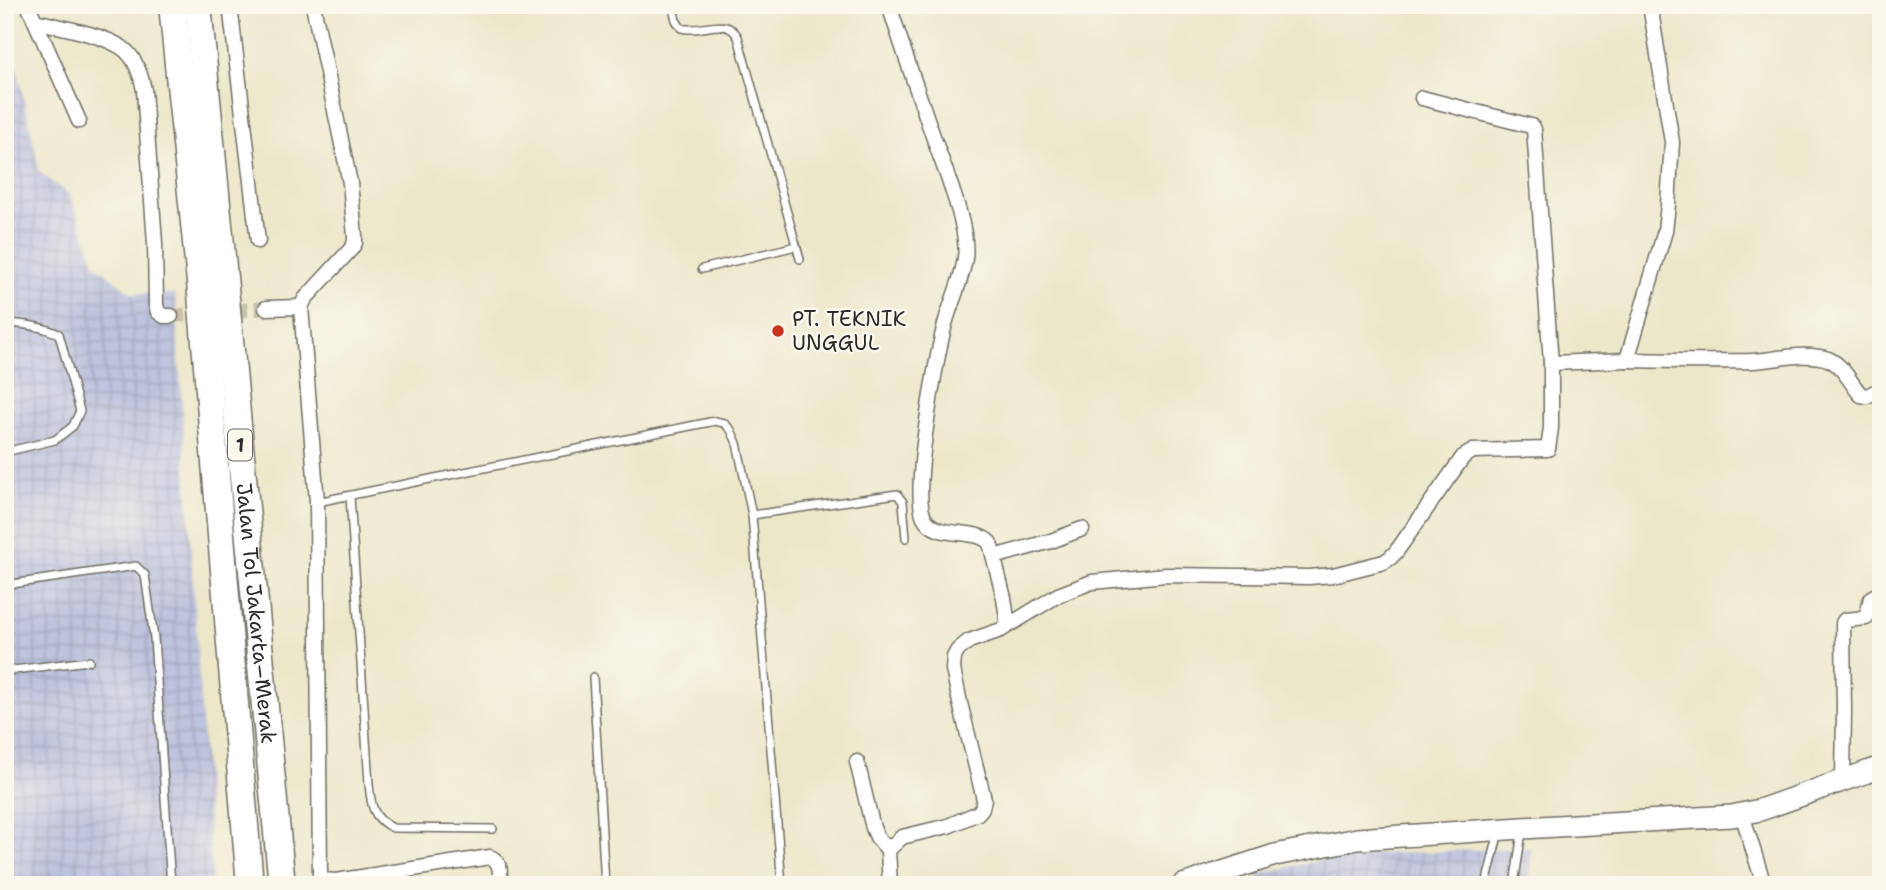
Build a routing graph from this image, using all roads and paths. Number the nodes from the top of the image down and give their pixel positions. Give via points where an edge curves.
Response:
1 (28, 5) edge
2 (172, 5) edge
3 (198, 5) edge
4 (230, 5) edge
5 (313, 5) edge
6 (672, 5) edge
7 (889, 5) edge
8 (1650, 5) edge
9 (35, 21) junction
10 (1422, 98) dead end
11 (79, 121) dead end
12 (258, 242) dead end
13 (796, 246) junction
14 (800, 259) dead end
15 (702, 269) dead end
16 (301, 307) junction
17 (266, 308) tunnel mouth
18 (171, 316) dead end
19 (5, 323) edge
20 (1627, 360) junction
21 (1551, 363) junction
22 (1881, 389) edge
23 (5, 452) edge
24 (350, 496) junction
25 (317, 502) junction
26 (752, 515) junction
27 (1082, 529) dead end
28 (906, 538) dead end
29 (994, 557) junction
30 (5, 585) edge
31 (1881, 592) edge
32 (1008, 625) junction
33 (89, 661) dead end
34 (5, 671) edge
35 (593, 677) dead end
36 (857, 762) dead end
37 (1881, 767) edge
38 (1843, 781) junction
39 (1742, 814) junction
40 (1522, 828) junction
41 (493, 829) dead end
42 (1499, 830) junction
43 (5, 849) edge
44 (888, 849) junction
45 (9, 885) edge
46 (171, 885) edge
47 (250, 885) edge
48 (282, 885) edge
49 (500, 885) edge
50 (605, 885) edge
51 (782, 885) edge
52 (890, 885) edge
53 (1183, 885) edge
54 (1486, 885) edge
55 (1514, 885) edge
56 (1764, 885) edge

1 - 9 street
2 - 47 highway, Jalan Tol Jakarta–Merak / 1
3 - 48 highway, Jalan Tol Jakarta–Merak / 1
4 - 12 street
5 - 16 street via 350,183 355,243
6 - 13 lane via 681,28 689,31 727,25 734,29
7 - 29 street via 966,245 928,408 920,506 928,524 984,536
8 - 20 street via 1672,142 1668,205 1665,231
9 - 11 street
9 - 18 street via 122,48 138,70 144,90 156,305 158,312
10 - 21 street via 1534,129
13 - 14 lane
13 - 15 lane
16 - 17 street
16 - 25 street
19 - 23 lane via 59,334 80,411 73,426 55,439
20 - 21 street
20 - 22 street via 1819,357 1836,364 1861,395
21 - 32 street via 1548,449 1473,451 1463,457 1396,552 1384,562 1309,578 1166,575 1091,582 1058,595
24 - 25 lane
24 - 26 lane via 715,421 731,430 737,443
24 - 41 lane via 374,813 382,824 393,828
25 - 49 street via 320,876 336,881 490,857 499,865
26 - 28 lane via 897,494 904,502
26 - 51 lane
27 - 29 street
29 - 32 street
30 - 46 lane via 136,566 145,575 154,638
31 - 38 street via 1871,598 1868,617 1843,622
32 - 44 street via 969,641 954,657 960,703 984,799 982,808 948,826 902,837
33 - 34 lane
35 - 50 lane
36 - 44 street via 873,828
37 - 38 main road
38 - 39 main road
39 - 40 main road
39 - 56 street
40 - 42 main road
40 - 55 lane
42 - 53 main road via 1357,839 1275,855
42 - 54 lane
43 - 45 lane
44 - 52 street

